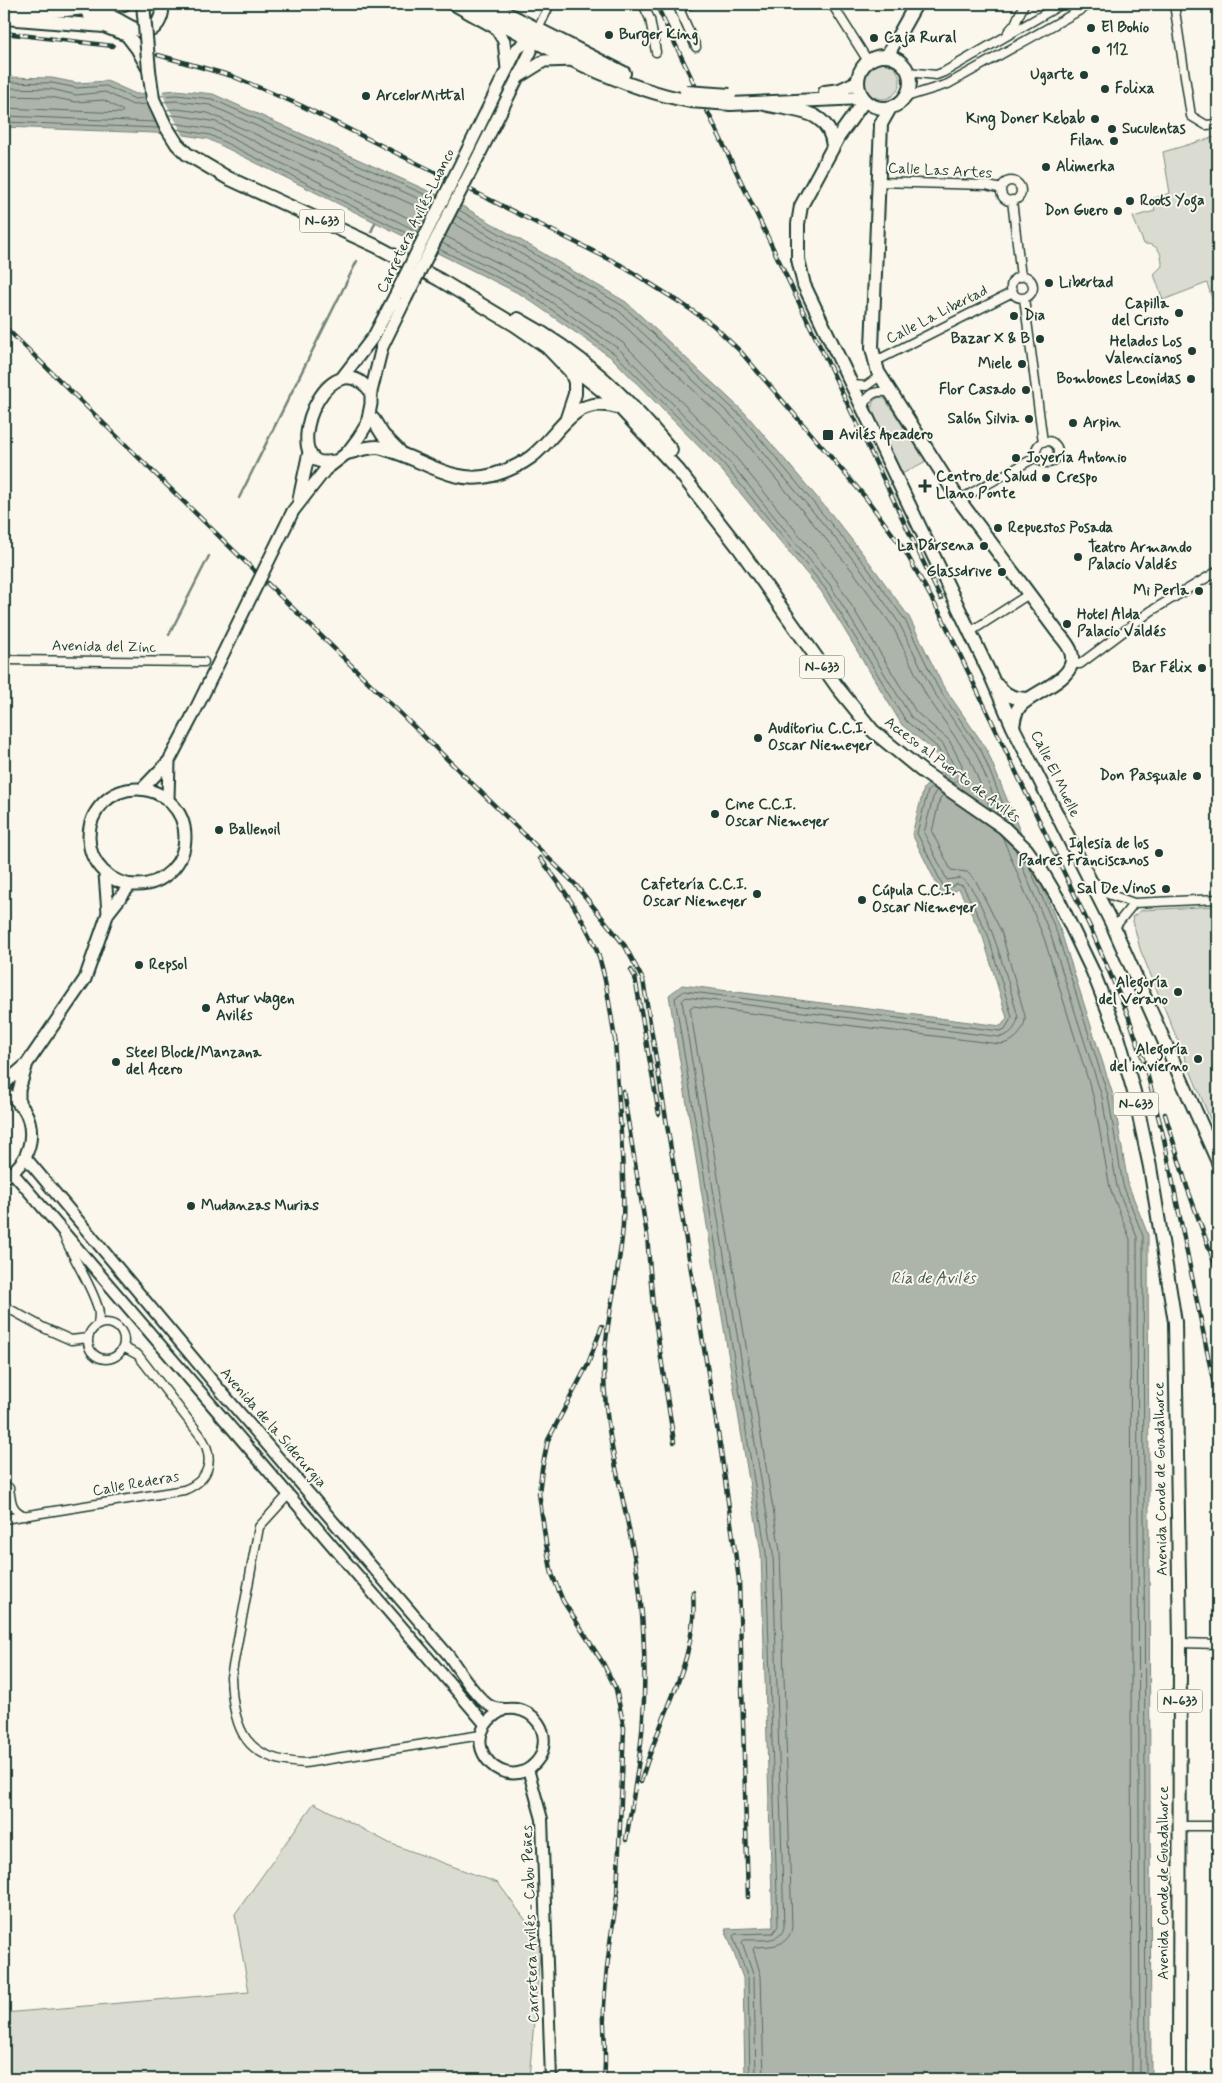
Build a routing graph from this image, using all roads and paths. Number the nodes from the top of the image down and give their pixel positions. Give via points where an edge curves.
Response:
1 (124, 4) edge
2 (143, 4) edge
3 (162, 4) edge
4 (453, 4) edge
5 (466, 4) edge
6 (488, 4) edge
7 (550, 4) edge
8 (643, 4) edge
9 (689, 4) edge
10 (832, 4) edge
11 (916, 4) edge
12 (1024, 4) edge
13 (1058, 4) edge
14 (1090, 4) edge
15 (1174, 4) edge
16 (678, 6) edge
17 (66, 10) junction
18 (4, 11) edge
19 (4, 18) edge
20 (534, 34) junction
21 (1002, 38) junction
22 (696, 47) dead end
23 (656, 52) dead end
24 (887, 56) junction
25 (575, 60) junction
26 (868, 61) junction
27 (150, 70) junction
28 (507, 70) junction
29 (908, 72) junction
30 (520, 76) junction
31 (857, 93) junction
32 (688, 96) junction
33 (906, 97) junction
34 (730, 100) junction
35 (759, 103) junction
36 (890, 108) junction
37 (1216, 125) edge
38 (833, 146) junction
39 (878, 182) junction
40 (1001, 188) junction
41 (1012, 200) junction
42 (1021, 277) junction
43 (440, 280) junction
44 (1012, 292) junction
45 (401, 297) junction
46 (1024, 298) junction
47 (529, 324) junction
48 (547, 347) junction
49 (876, 367) junction
50 (341, 379) junction
51 (595, 384) junction
52 (852, 385) junction
53 (371, 392) junction
54 (890, 393) junction
55 (575, 394) junction
56 (587, 407) junction
57 (862, 407) junction
58 (620, 408) junction
59 (567, 418) junction
60 (373, 419) dead end
61 (654, 430) junction
62 (1043, 442) junction
63 (309, 452) junction
64 (347, 452) junction
65 (402, 454) junction
66 (1038, 456) junction
67 (334, 461) junction
68 (959, 500) junction
69 (296, 506) junction
70 (739, 548) junction
71 (1218, 572) edge
72 (1030, 594) junction
73 (970, 632) junction
74 (4, 660) edge
75 (204, 662) dead end
76 (1072, 664) junction
77 (991, 676) junction
78 (1029, 699) junction
79 (1013, 726) junction
80 (169, 761) junction
81 (143, 788) junction
82 (168, 799) junction
83 (105, 874) junction
84 (1087, 877) junction
85 (130, 885) junction
86 (1057, 897) joint
87 (1218, 899) edge
88 (1134, 903) junction
89 (108, 913) junction
90 (1114, 928) junction
91 (26, 1065) junction
92 (4, 1084) edge
93 (4, 1093) edge
94 (19, 1105) junction
95 (26, 1158) junction
96 (1218, 1162) edge
97 (9, 1175) edge
98 (60, 1228) junction
99 (4, 1306) edge
100 (98, 1324) junction
101 (88, 1338) junction
102 (123, 1348) junction
103 (4, 1489) edge
104 (289, 1494) junction
105 (25, 1516) junction
106 (4, 1519) edge
107 (1180, 1643) junction
108 (1218, 1644) edge
109 (503, 1710) junction
110 (485, 1724) junction
111 (481, 1734) junction
112 (528, 1769) junction
113 (1180, 1826) junction
114 (1218, 1826) edge
115 (551, 2079) edge
116 (1179, 2079) edge

1 - 17 main road
2 - 27 main road, N-633, bridge
3 - 17 main road via 160,19 149,31 133,29 110,16
4 - 28 main road via 496,28 504,41
5 - 20 main road
6 - 20 main road via 515,18
7 - 20 street
8 - 23 street via 650,19
9 - 16 street
10 - 26 street
11 - 24 main road
12 - 21 street via 1015,24
13 - 21 street
14 - 33 street via 948,84
15 - 37 street via 1191,116 1206,125
16 - 22 street
17 - 18 main road
19 - 27 main road via 114,28 127,35
20 - 25 main road
20 - 28 main road, Carretera Avilés-Luanco via 517,49
20 - 30 main road, Carretera Avilés-Luanco via 531,51
20 - 32 main road via 557,38 617,70
21 - 29 street via 936,75
24 - 26 main road
24 - 29 main road via 899,61
25 - 30 main road via 544,61
25 - 32 main road via 647,91
26 - 31 main road via 861,69
27 - 43 main road, N-633 via 153,99 165,124 177,144 203,165 376,246
28 - 45 main road, Carretera Avilés-Luanco, bridge
29 - 33 main road via 910,85
30 - 45 main road, Carretera Avilés-Luanco, bridge
31 - 34 main road
31 - 35 main road
31 - 36 main road via 876,108
31 - 38 main road
32 - 34 main road, bridge
33 - 36 main road
34 - 35 main road
35 - 38 main road via 809,113 822,120 829,129
36 - 39 main road via 881,124
38 - 52 main road via 801,206 798,259 804,285
39 - 40 street, Calle Las Artes
39 - 49 main road via 872,348
40 - 41 street via 1004,197
40 - 41 street via 1008,181 1018,184 1020,194
41 - 42 street
42 - 44 street via 1013,282
42 - 46 street via 1033,285 1031,294
43 - 47 main road
43 - 48 main road
44 - 46 street
44 - 49 street, Calle La Libertad
45 - 50 main road, Carretera Avilés-Luanco
45 - 53 main road, Carretera Avilés-Luanco via 382,347
46 - 62 street
47 - 51 main road via 591,375
47 - 61 main road via 600,375
48 - 51 main road
48 - 55 main road via 571,372
49 - 52 street, Calle La Libertad via 877,378 866,386
49 - 54 main road
50 - 53 main road via 360,381
50 - 63 main road via 326,388 313,407
51 - 55 main road
51 - 56 main road
51 - 58 main road
51 - 61 main road via 604,386
52 - 57 main road
53 - 64 main road via 367,424
54 - 57 street via 873,392
54 - 68 main road
55 - 59 main road
56 - 58 main road via 606,404
56 - 59 main road
57 - 73 main road
58 - 70 main road via 678,470
59 - 65 main road via 531,456 492,476 466,478 438,471
60 - 65 main road via 383,435
61 - 70 main road via 709,500
62 - 66 street via 1037,450
62 - 66 street via 1055,444 1057,457 1046,463
63 - 67 main road via 316,460
63 - 69 main road
64 - 65 main road via 378,447
64 - 67 main road
66 - 68 street
67 - 69 main road
68 - 72 main road
69 - 80 main road, bridge
70 - 86 main road, Acceso al Puerto de Avilés / N-633 via 873,731 1003,827 1026,849
71 - 76 street via 1151,611 1080,664
72 - 73 street
72 - 76 main road via 1070,650
73 - 77 main road
74 - 75 street, Avenida del Zinc
76 - 78 main road via 1065,675
77 - 78 main road via 1010,697
77 - 79 main road, Calle El Muelle
78 - 79 main road via 1017,711
79 - 84 main road, Calle El Muelle
80 - 81 main road
80 - 82 main road
81 - 82 main road
81 - 83 main road via 120,791 106,799 95,812 90,825 90,849
82 - 85 main road via 184,826 183,854 166,876 148,884
83 - 85 main road
83 - 89 main road
84 - 88 street via 1108,894
84 - 90 main road, Calle El Muelle
85 - 89 main road
86 - 107 main road, Avenida Conde de Guadalhorce / N-633 via 1093,972 1134,1092 1170,1283 1175,1322
87 - 88 street
88 - 90 street
89 - 91 main road via 85,979
90 - 96 main road, Calle El Muelle
91 - 92 main road
91 - 94 main road via 19,1090
93 - 94 main road
94 - 95 main road via 30,1125 31,1138
95 - 97 main road
95 - 109 street, Avenida de la Siderurgia via 476,1692 490,1705
97 - 98 street, Avenida de la Siderurgia
98 - 100 street via 98,1306
98 - 104 street, Avenida de la Siderurgia
99 - 101 street via 71,1340
100 - 101 street
100 - 102 street via 115,1325 124,1339
101 - 102 street via 94,1354 101,1358 110,1358
102 - 105 street, Calle Rederas via 138,1355 200,1434 210,1454 207,1470 195,1485 184,1490
103 - 105 street via 9,1488 11,1505 16,1512
104 - 110 street, Avenida de la Siderurgia
104 - 111 street via 259,1527 231,1677 232,1703 245,1740 272,1758 305,1764
105 - 106 street, Calle Rederas
107 - 108 street
107 - 113 main road, Avenida Conde de Guadalhorce / N-633
109 - 110 street
109 - 112 street via 526,1712 542,1728 543,1751
110 - 111 street
111 - 112 street via 483,1752 493,1767 517,1773
112 - 115 street, Carretera Avilés - Cabu Peñes via 542,1819
113 - 114 street
113 - 116 main road, Avenida Conde de Guadalhorce / N-633

